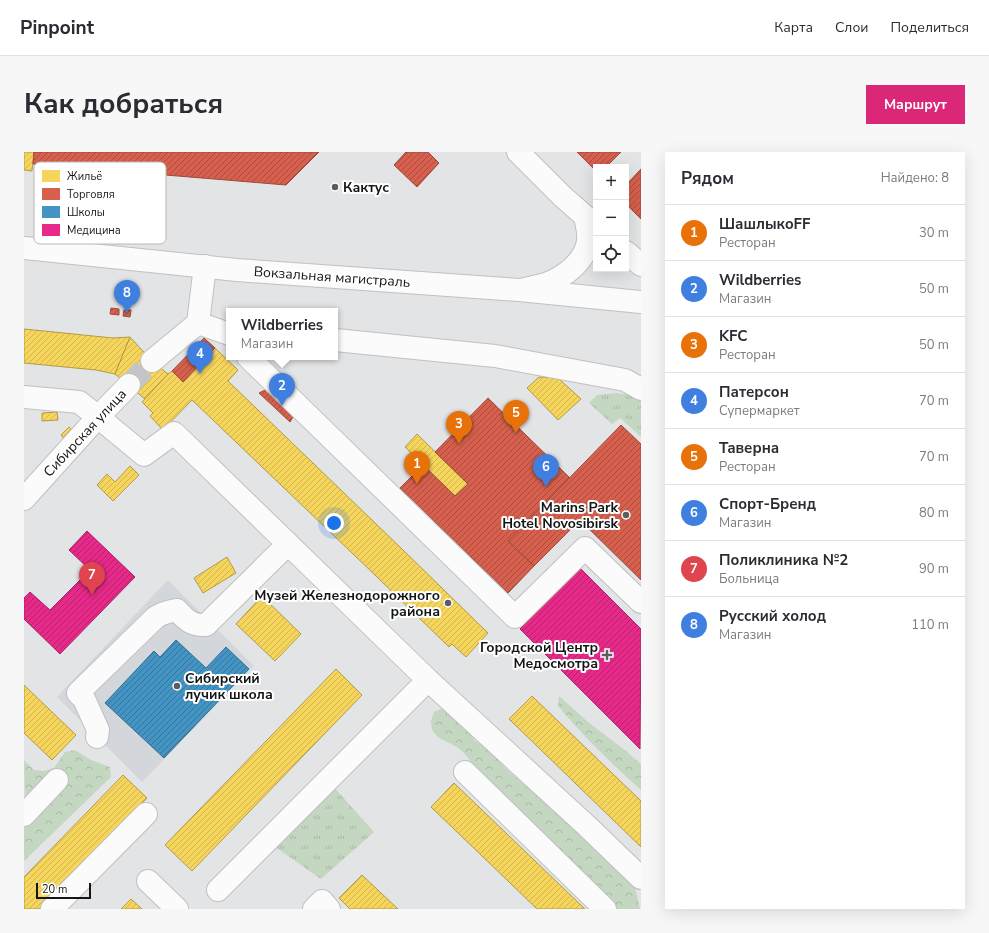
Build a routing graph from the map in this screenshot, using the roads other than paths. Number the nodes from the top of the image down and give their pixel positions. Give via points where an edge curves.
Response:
1 (518, 152) edge
2 (591, 221) edge
3 (24, 248) edge
4 (629, 255) edge
5 (641, 265) edge
6 (205, 266) junction
7 (519, 290) junction
8 (641, 302) edge
9 (198, 323) junction
10 (226, 333) edge
11 (338, 340) edge
12 (251, 360) edge
13 (152, 361) tunnel mouth
14 (129, 385) tunnel mouth
15 (641, 389) edge
16 (24, 397) edge
17 (98, 417) junction
18 (24, 499) edge
19 (288, 544) junction
20 (641, 602) edge
21 (428, 680) junction
22 (97, 737) dead end
23 (466, 772) dead end
24 (57, 780) dead end
25 (146, 814) dead end
26 (24, 815) edge
27 (641, 878) edge
28 (148, 881) dead end
29 (218, 890) dead end
30 (58, 907) edge
31 (177, 909) edge
32 (314, 909) edge
33 (329, 909) edge
34 (605, 909) edge

1 - 2 main road
2 - 7 main road via 588,243 581,259 568,273 546,284
3 - 6 main road, Вокзальная магистраль
4 - 5 main road
6 - 7 main road, Вокзальная магистраль
6 - 9 main road
7 - 8 main road, Вокзальная магистраль
9 - 10 main road
9 - 13 main road
11 - 15 main road via 495,356 624,380
12 - 20 main road via 516,616 585,548
14 - 17 main road, Сибирская улица
16 - 17 main road via 79,402
17 - 18 main road, Сибирская улица
17 - 19 main road via 144,455 174,434
19 - 21 main road
19 - 22 main road via 206,625 187,621 177,610 156,617 78,693 84,699 98,730
21 - 27 main road
21 - 29 main road
23 - 34 main road
24 - 26 main road
25 - 30 main road
28 - 31 main road
32 - 33 main road via 322,901

